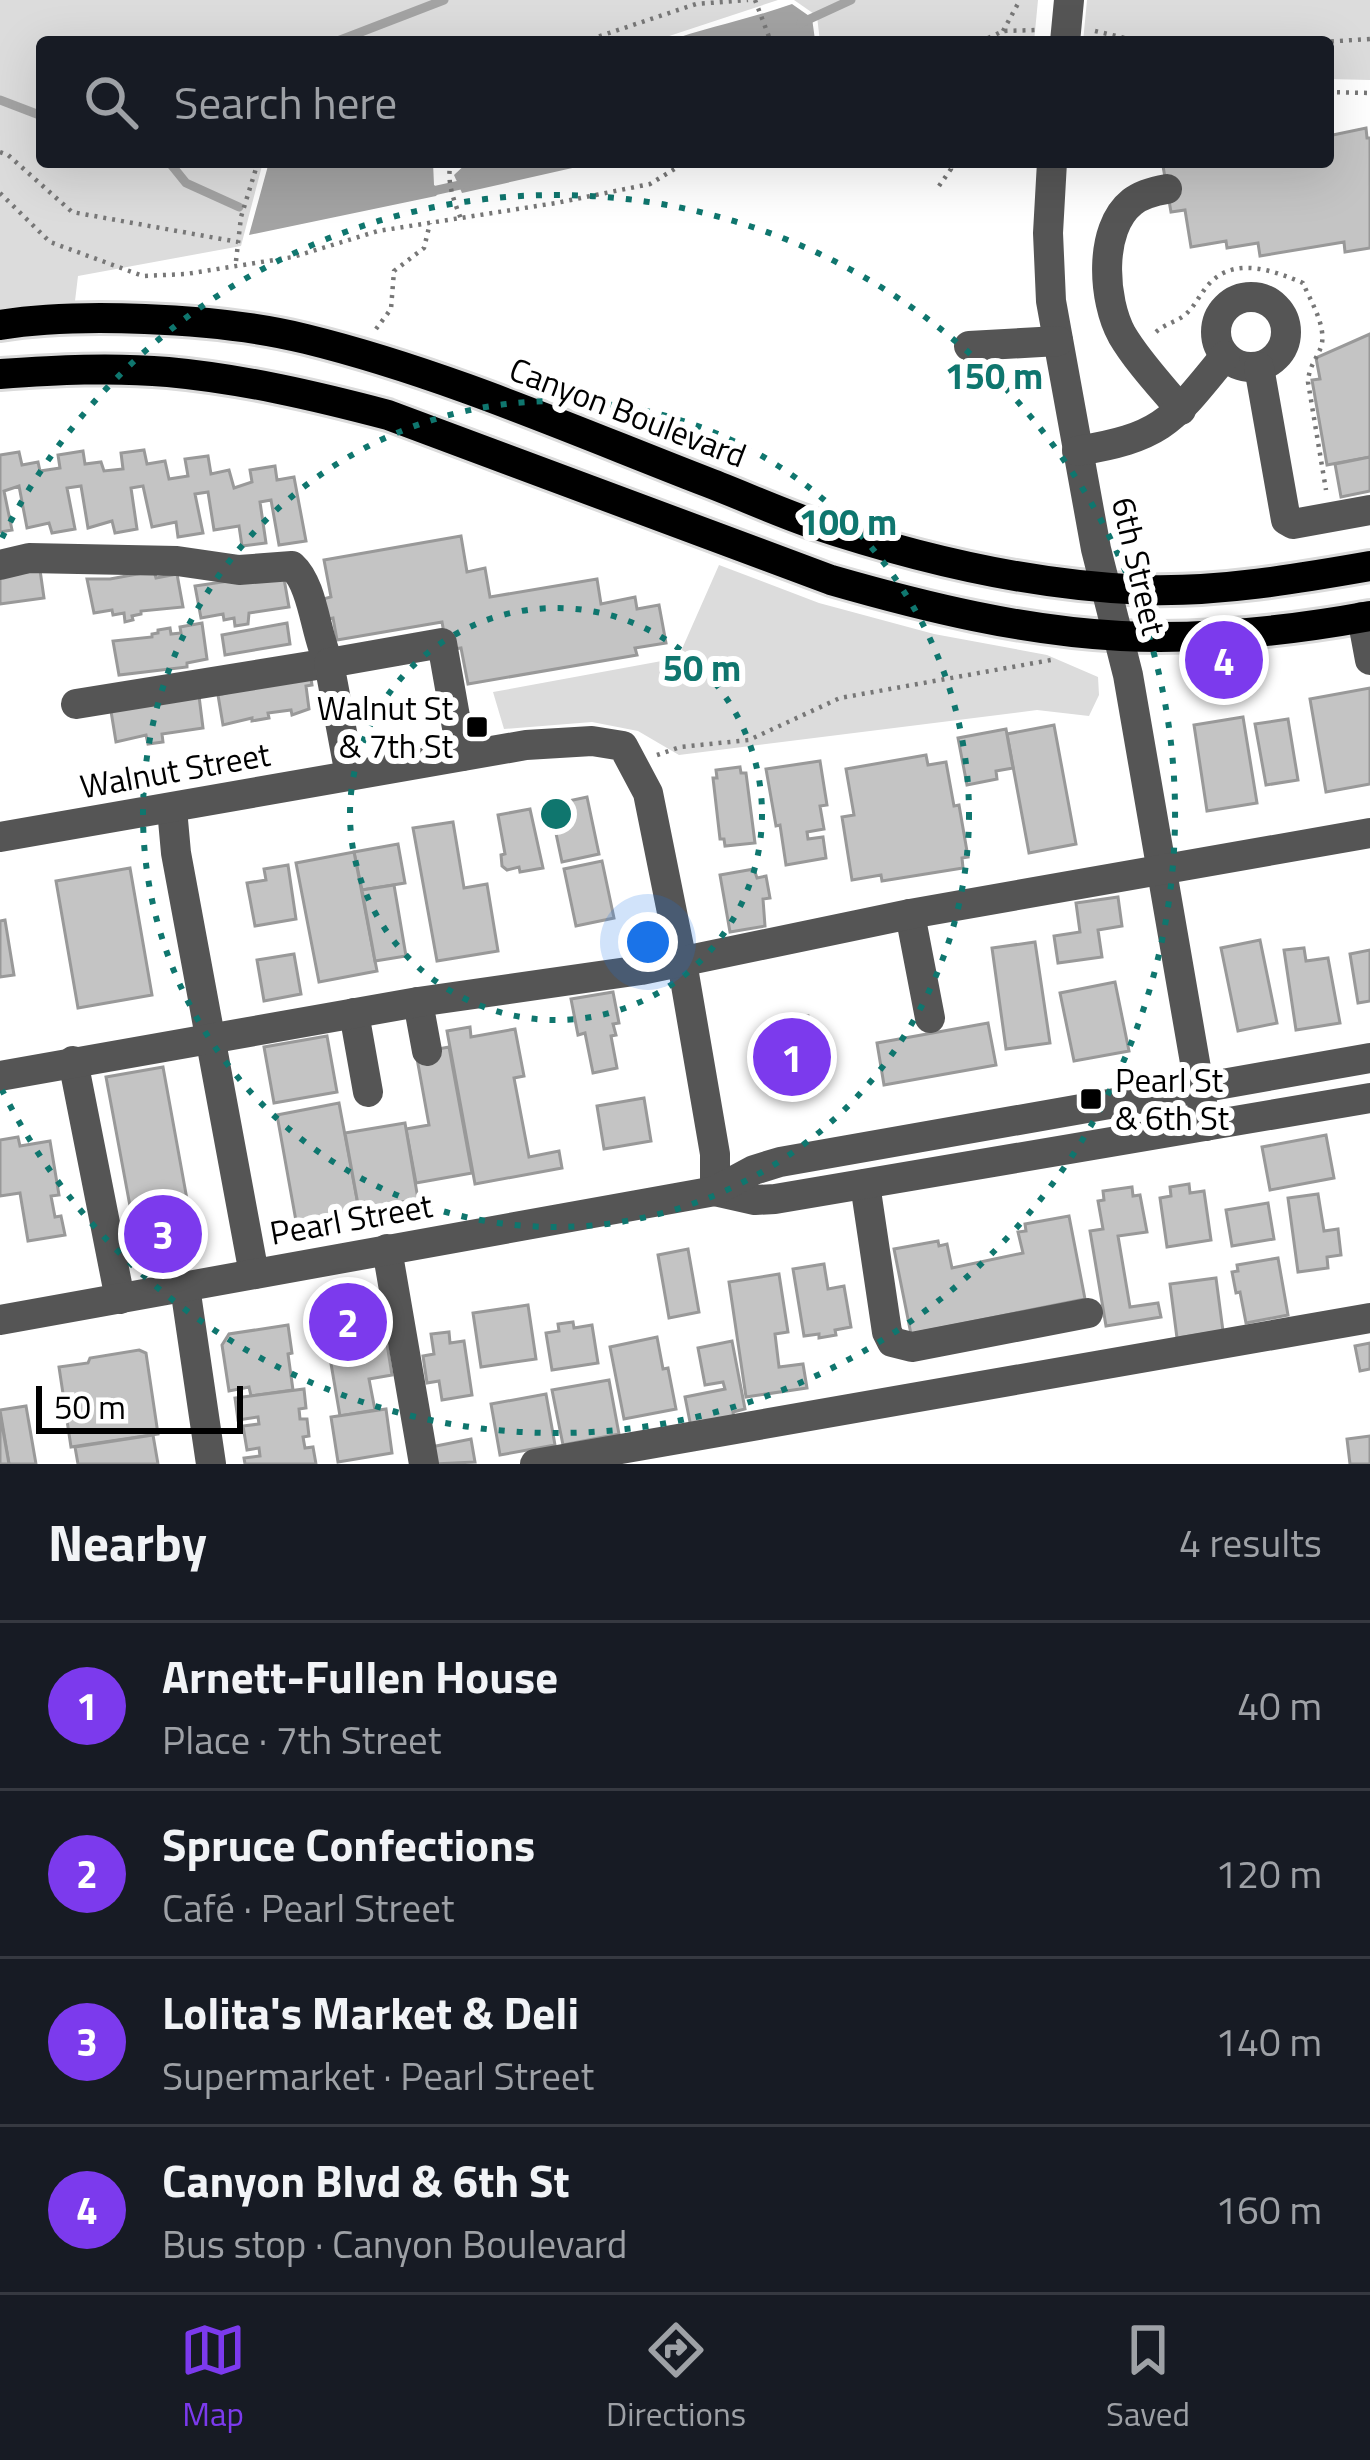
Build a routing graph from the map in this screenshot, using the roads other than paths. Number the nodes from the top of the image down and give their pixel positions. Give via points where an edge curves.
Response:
1 (1069, 0) edge
2 (1067, 34) edge
3 (1052, 168) edge
4 (1167, 189) dead end
5 (0, 325) edge
6 (1058, 341) junction
7 (969, 346) dead end
8 (1225, 356) junction
9 (1259, 367) junction
10 (0, 374) edge
11 (1180, 410) junction
12 (1077, 451) junction
13 (1370, 510) edge
14 (0, 565) edge
15 (1370, 566) edge
16 (1106, 587) junction
17 (1366, 616) edge
18 (1119, 636) junction
19 (1370, 660) edge
20 (329, 663) junction
21 (76, 704) dead end
22 (462, 756) junction
23 (350, 775) junction
24 (172, 808) junction
25 (1370, 833) edge
26 (0, 837) edge
27 (1163, 871) junction
28 (910, 914) junction
29 (682, 962) junction
30 (418, 1002) junction
31 (355, 1013) junction
32 (930, 1018) dead end
33 (210, 1038) junction
34 (427, 1051) dead end
35 (1370, 1058) edge
36 (73, 1061) junction
37 (0, 1076) edge
38 (1200, 1088) junction
39 (368, 1092) dead end
40 (1370, 1098) edge
41 (1206, 1126) junction
42 (865, 1184) junction
43 (715, 1191) junction
44 (387, 1249) junction
45 (254, 1274) junction
46 (185, 1287) junction
47 (120, 1299) junction
48 (1088, 1313) dead end
49 (1370, 1318) edge
50 (0, 1320) edge
51 (212, 1464) edge
52 (424, 1464) edge
53 (535, 1464) edge

1 - 2 street, bridge
3 - 6 street, 6th Street via 1048,270
4 - 11 street via 1134,200 1119,217 1110,293 1123,336
5 - 16 main road, Canyon Boulevard via 104,317 279,334 468,388 873,542
6 - 7 street
6 - 12 street, 6th Street
8 - 9 street
8 - 9 street via 1216,337 1226,307 1264,299 1279,310 1287,333 1280,353
8 - 11 street
9 - 13 street via 1286,520
10 - 18 main road via 167,372 315,396 388,415 831,580 987,618
11 - 12 street via 1138,438
12 - 16 street, 6th Street
14 - 20 street via 29,558 292,566 304,576
15 - 16 main road, Canyon Boulevard via 1230,586
16 - 18 street, 6th Street
17 - 18 main road via 1252,632
17 - 19 street
18 - 27 street, 6th Street
20 - 21 street
20 - 22 street via 442,643
20 - 23 street
22 - 23 street, Walnut Street
22 - 29 street, Walnut Street via 592,741 622,746 642,763
23 - 24 street, Walnut Street
24 - 26 street, Walnut Street
24 - 33 street
25 - 27 street
27 - 28 street
27 - 38 street, 6th Street
28 - 29 street
28 - 32 street
29 - 30 street
29 - 43 street
30 - 31 street
30 - 34 street
31 - 33 street
31 - 39 street
33 - 36 street
33 - 45 street
35 - 38 street, Pearl Street
36 - 37 street
36 - 47 street
38 - 41 street, 6th Street
38 - 43 street, Pearl Street via 780,1162
40 - 41 street, Pearl Street
41 - 42 street, Pearl Street
42 - 43 street, Pearl Street via 754,1200
42 - 48 street via 892,1342 912,1347
43 - 44 street, Pearl Street
44 - 45 street, Pearl Street
44 - 52 street
45 - 46 street, Pearl Street
46 - 47 street, Pearl Street
46 - 51 street
47 - 50 street, Pearl Street
49 - 53 street

